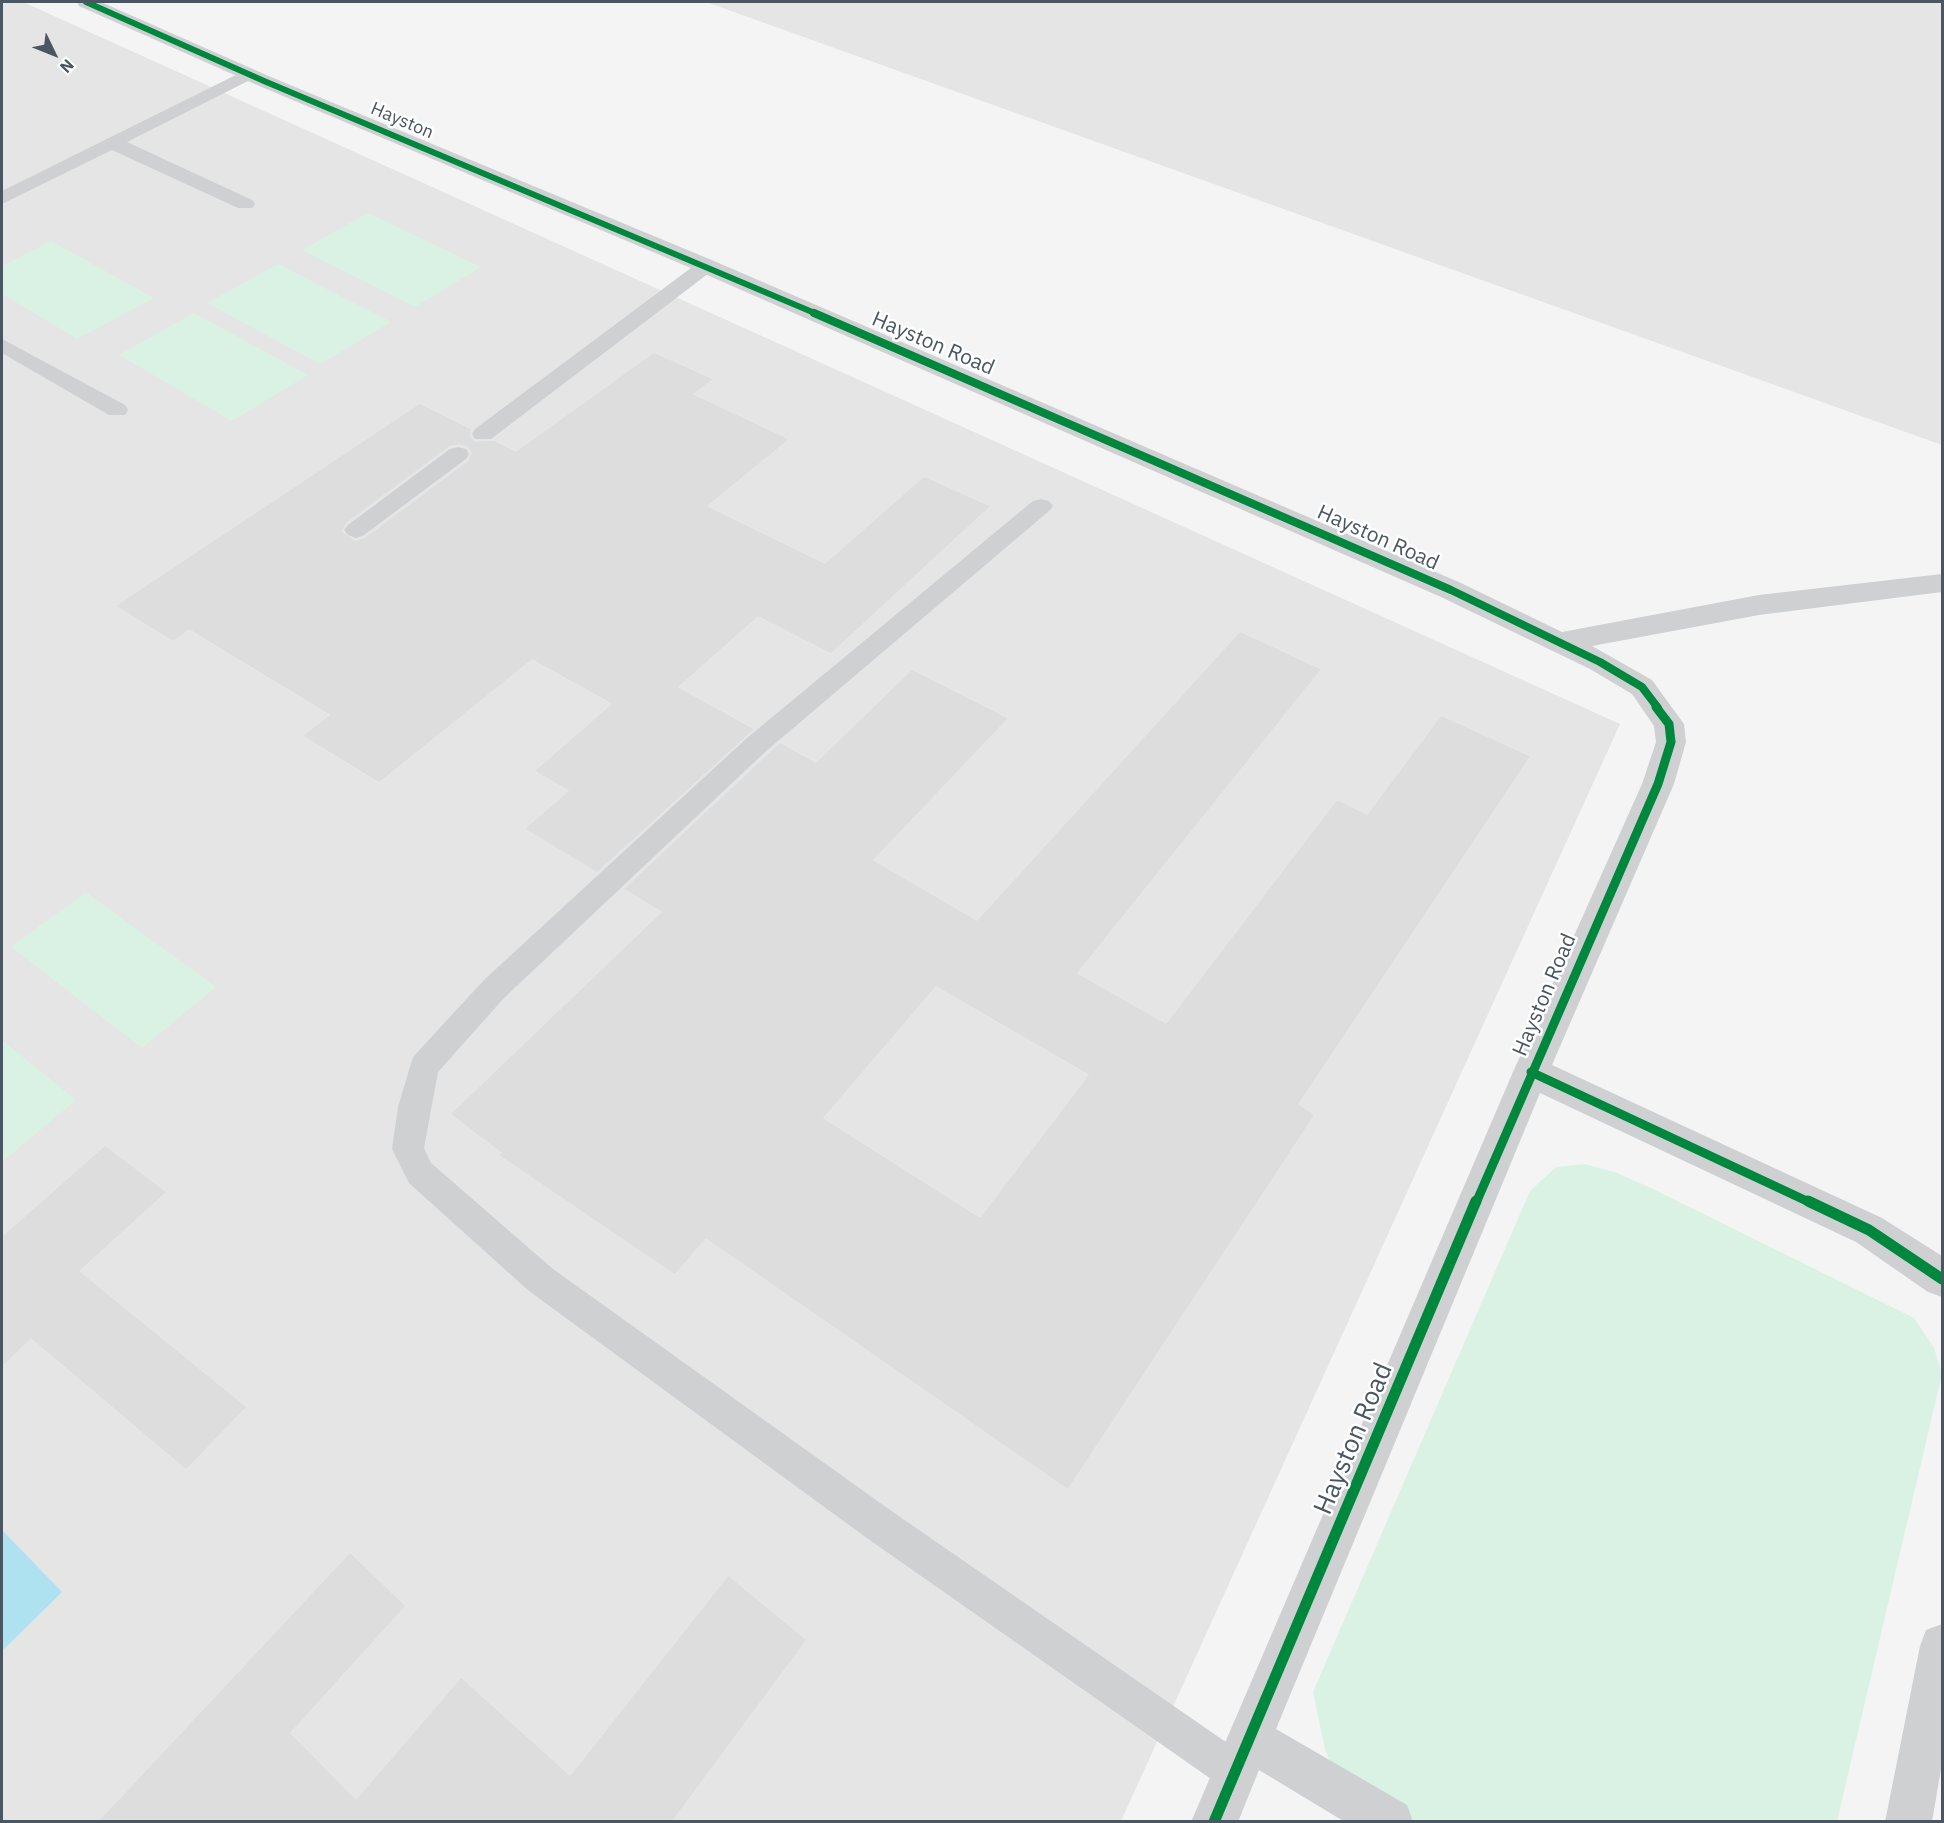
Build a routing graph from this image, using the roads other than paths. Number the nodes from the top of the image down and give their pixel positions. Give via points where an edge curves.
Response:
1 (86, 2) edge
2 (248, 74) junction
3 (111, 142) junction
4 (2, 198) edge
5 (245, 204) dead end
6 (706, 266) junction
7 (2, 345) edge
8 (117, 411) dead end
9 (483, 434) dead end
10 (458, 454) dead end
11 (1041, 506) dead end
12 (356, 530) dead end
13 (1942, 583) edge
14 (1561, 642) junction
15 (1531, 1072) junction
16 (1942, 1279) edge
17 (1942, 1646) edge
18 (1243, 1755) junction
19 (1214, 1821) edge
20 (1390, 1821) edge
21 (1908, 1821) edge

1 - 2 street, Hayston
2 - 3 lane
2 - 6 street, Hayston
3 - 4 lane
3 - 5 lane
6 - 9 lane
6 - 14 street, Hayston Road via 1451,590
7 - 8 lane
10 - 12 lane
11 - 18 lane via 756,745 494,989 424,1066 408,1149 420,1173 541,1280 877,1523
13 - 14 street via 1759,605
14 - 15 street, Hayston Road via 1642,687 1669,724 1671,742 1658,784
15 - 16 street, Hayston Road via 1869,1230
15 - 18 street, Hayston Road
17 - 21 street
18 - 19 street, Hayston Road
18 - 20 street

